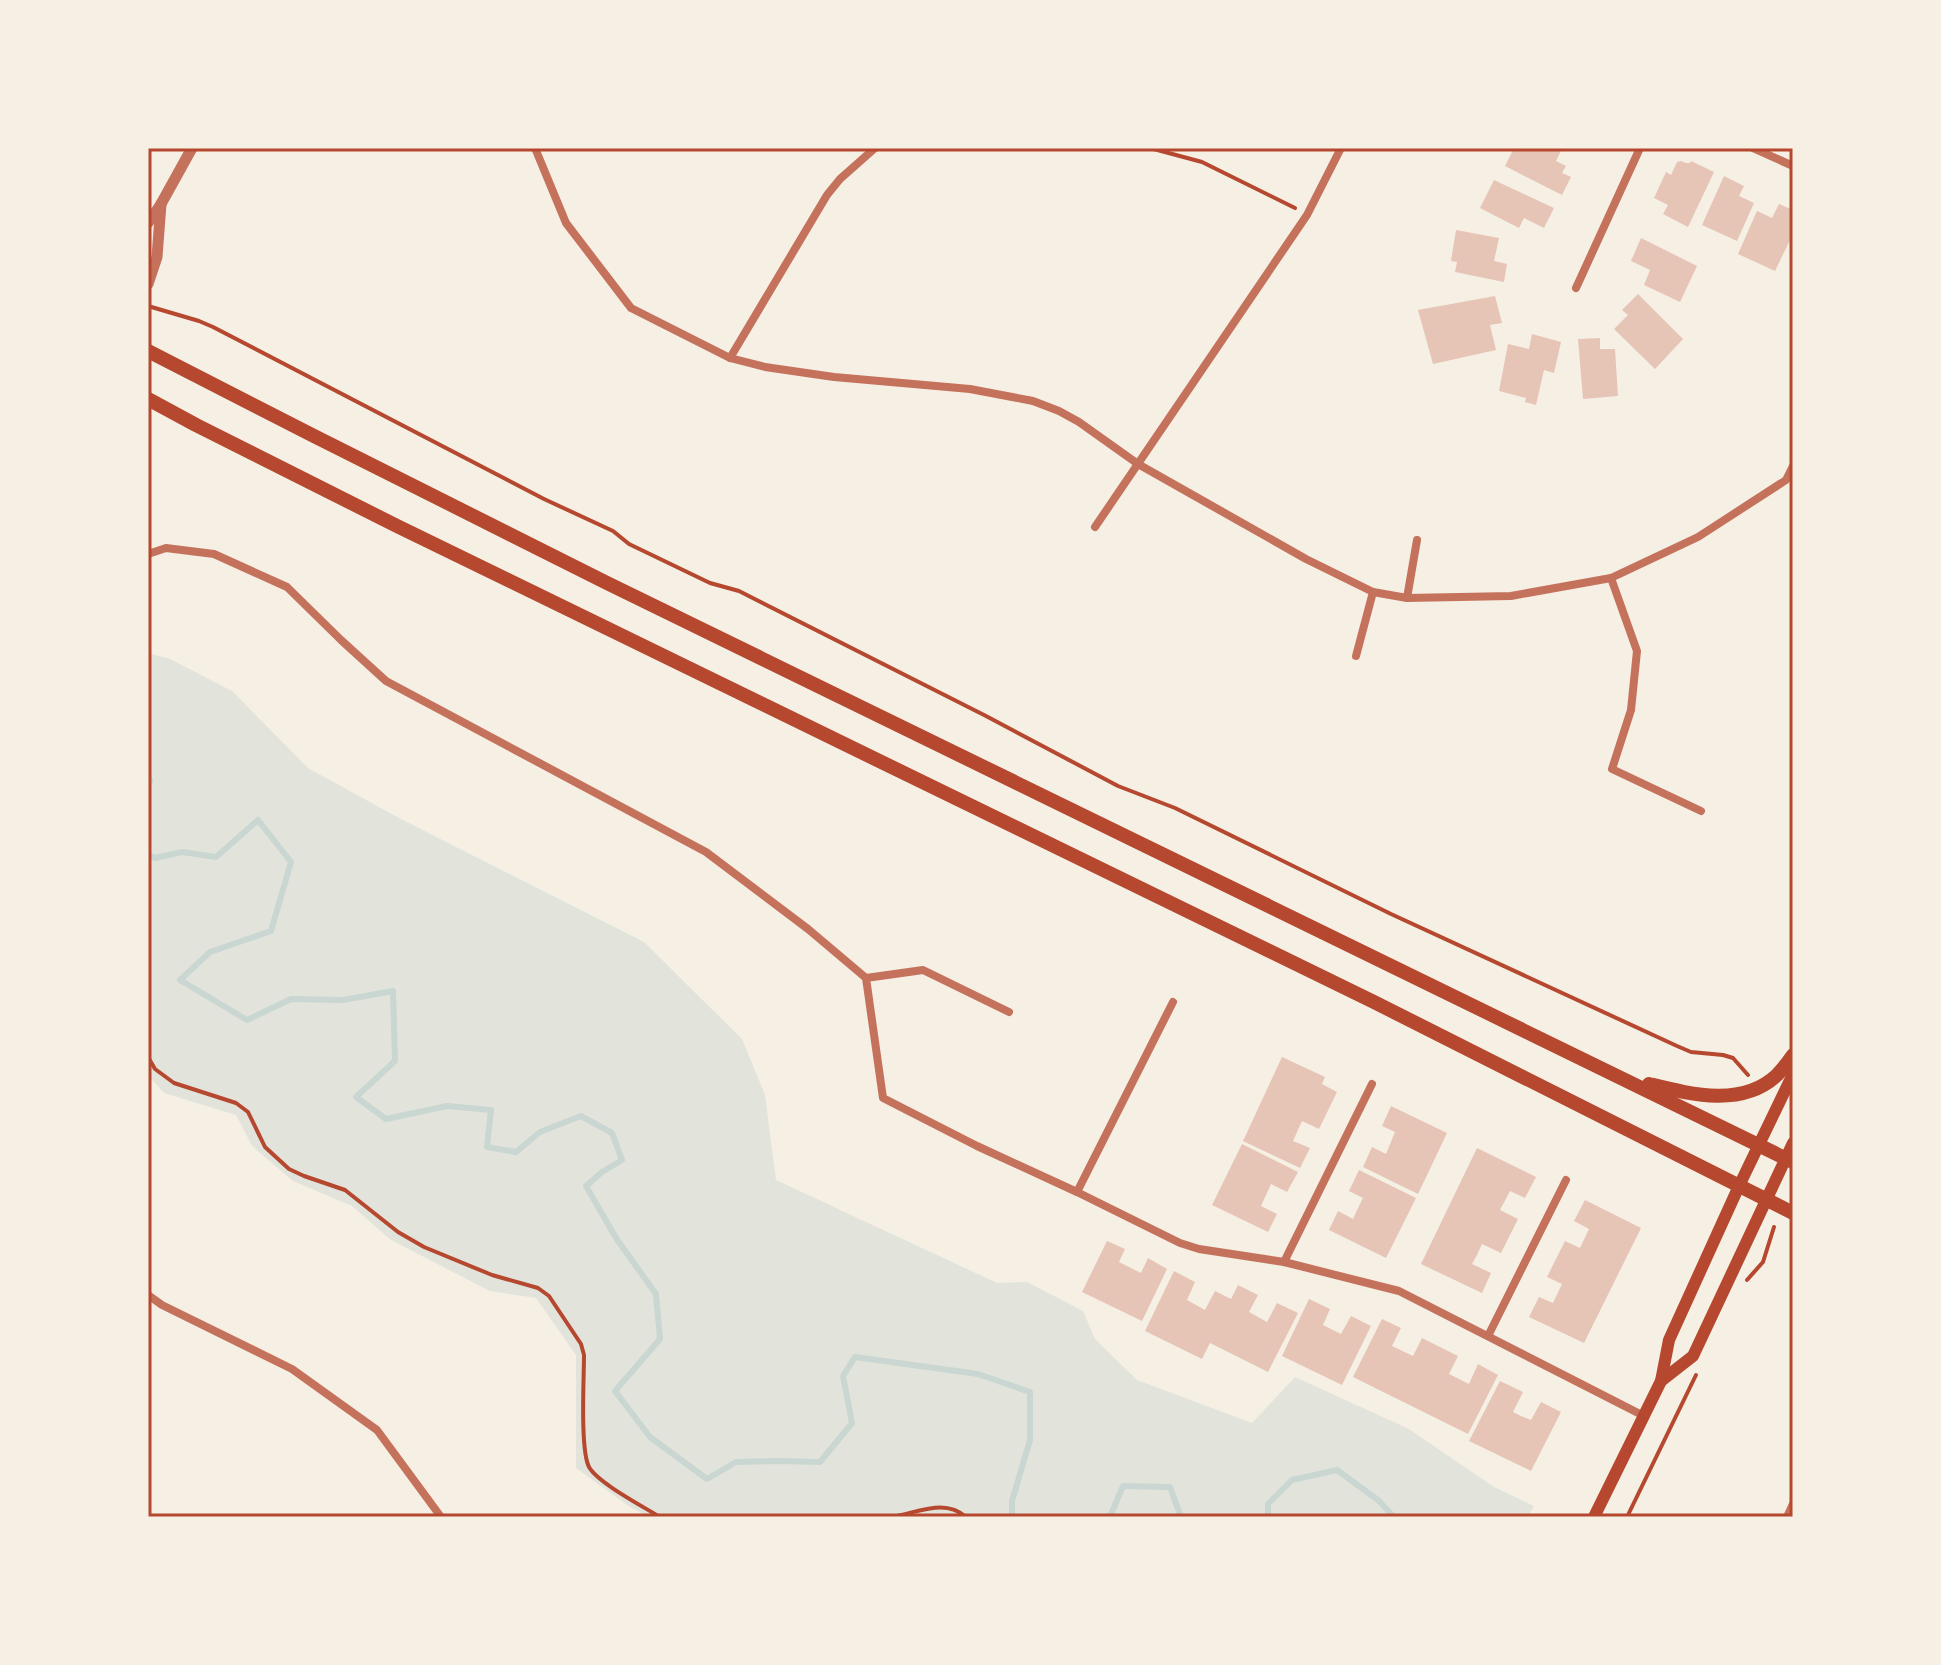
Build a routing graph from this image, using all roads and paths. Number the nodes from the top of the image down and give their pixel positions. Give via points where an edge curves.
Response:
1 (192, 148) edge
2 (535, 148) edge
3 (875, 148) edge
4 (1150, 148) edge
5 (1341, 148) edge
6 (1640, 148) edge
7 (1753, 148) edge
8 (1793, 166) edge
9 (161, 204) junction
10 (1307, 215) junction
11 (148, 223) edge
12 (148, 284) edge
13 (1576, 288) dead end
14 (148, 306) edge
15 (148, 351) edge
16 (730, 358) junction
17 (148, 399) edge
18 (1138, 464) junction
19 (1793, 466) edge
20 (1790, 483) edge
21 (1095, 527) dead end
22 (1417, 540) dead end
23 (148, 554) edge
24 (1611, 578) junction
25 (1373, 592) junction
26 (1407, 598) junction
27 (1356, 656) dead end
28 (1701, 811) dead end
29 (866, 978) junction
30 (1173, 1002) dead end
31 (1009, 1012) dead end
32 (1793, 1055) edge
33 (148, 1057) edge
34 (1793, 1074) edge
35 (1625, 1079) junction
36 (1372, 1084) dead end
37 (1752, 1089) junction
38 (1793, 1143) edge
39 (1759, 1145) junction
40 (1789, 1160) edge
41 (1566, 1180) dead end
42 (1739, 1186) junction
43 (1077, 1192) junction
44 (1767, 1199) junction
45 (1793, 1213) edge
46 (1284, 1262) junction
47 (148, 1295) edge
48 (1488, 1336) junction
49 (1661, 1381) junction
50 (1644, 1416) junction
51 (1793, 1504) edge
52 (441, 1517) edge
53 (660, 1517) edge
54 (890, 1517) edge
55 (966, 1517) edge
56 (1594, 1517) edge
57 (1787, 1517) edge

1 - 9 street
2 - 16 street via 566,223 631,308
3 - 16 street via 827,195
4 - 10 path via 1202,162
5 - 10 street
6 - 13 street
7 - 8 street
9 - 11 street
9 - 12 street via 157,257
10 - 18 street
14 - 37 path via 213,327 613,531 629,544 710,583 739,591 1118,786 1175,808 1677,1046 1733,1058 1750,1078
15 - 35 main road via 607,583
16 - 18 street via 795,372 970,389 1033,401 1079,422
17 - 42 main road
18 - 21 street
18 - 25 street
19 - 20 street
20 - 24 street via 1698,537
22 - 26 street
23 - 29 street via 166,548 214,554 287,587 386,681 706,852
24 - 26 street via 1511,596
24 - 28 street via 1637,651 1631,710 1612,769
25 - 26 street
25 - 27 street
29 - 31 street via 923,970
29 - 43 street via 883,1098
30 - 43 street
32 - 37 main road via 1776,1076
33 - 53 path via 174,1083 236,1103 248,1112 265,1147 289,1169 345,1190 424,1247 549,1296 584,1355 585,1450 590,1467
34 - 39 main road
35 - 37 main road via 1717,1097
35 - 39 main road
36 - 46 street
38 - 40 main road
39 - 40 main road
39 - 42 main road
40 - 44 main road
41 - 48 street
42 - 44 main road
42 - 49 main road via 1669,1340
43 - 46 street via 1180,1243
44 - 45 main road
44 - 49 main road via 1693,1356
46 - 48 street via 1399,1291
47 - 52 street via 292,1369 377,1430
48 - 50 street
49 - 50 main road
50 - 56 main road
51 - 57 street
54 - 55 path via 947,1506

